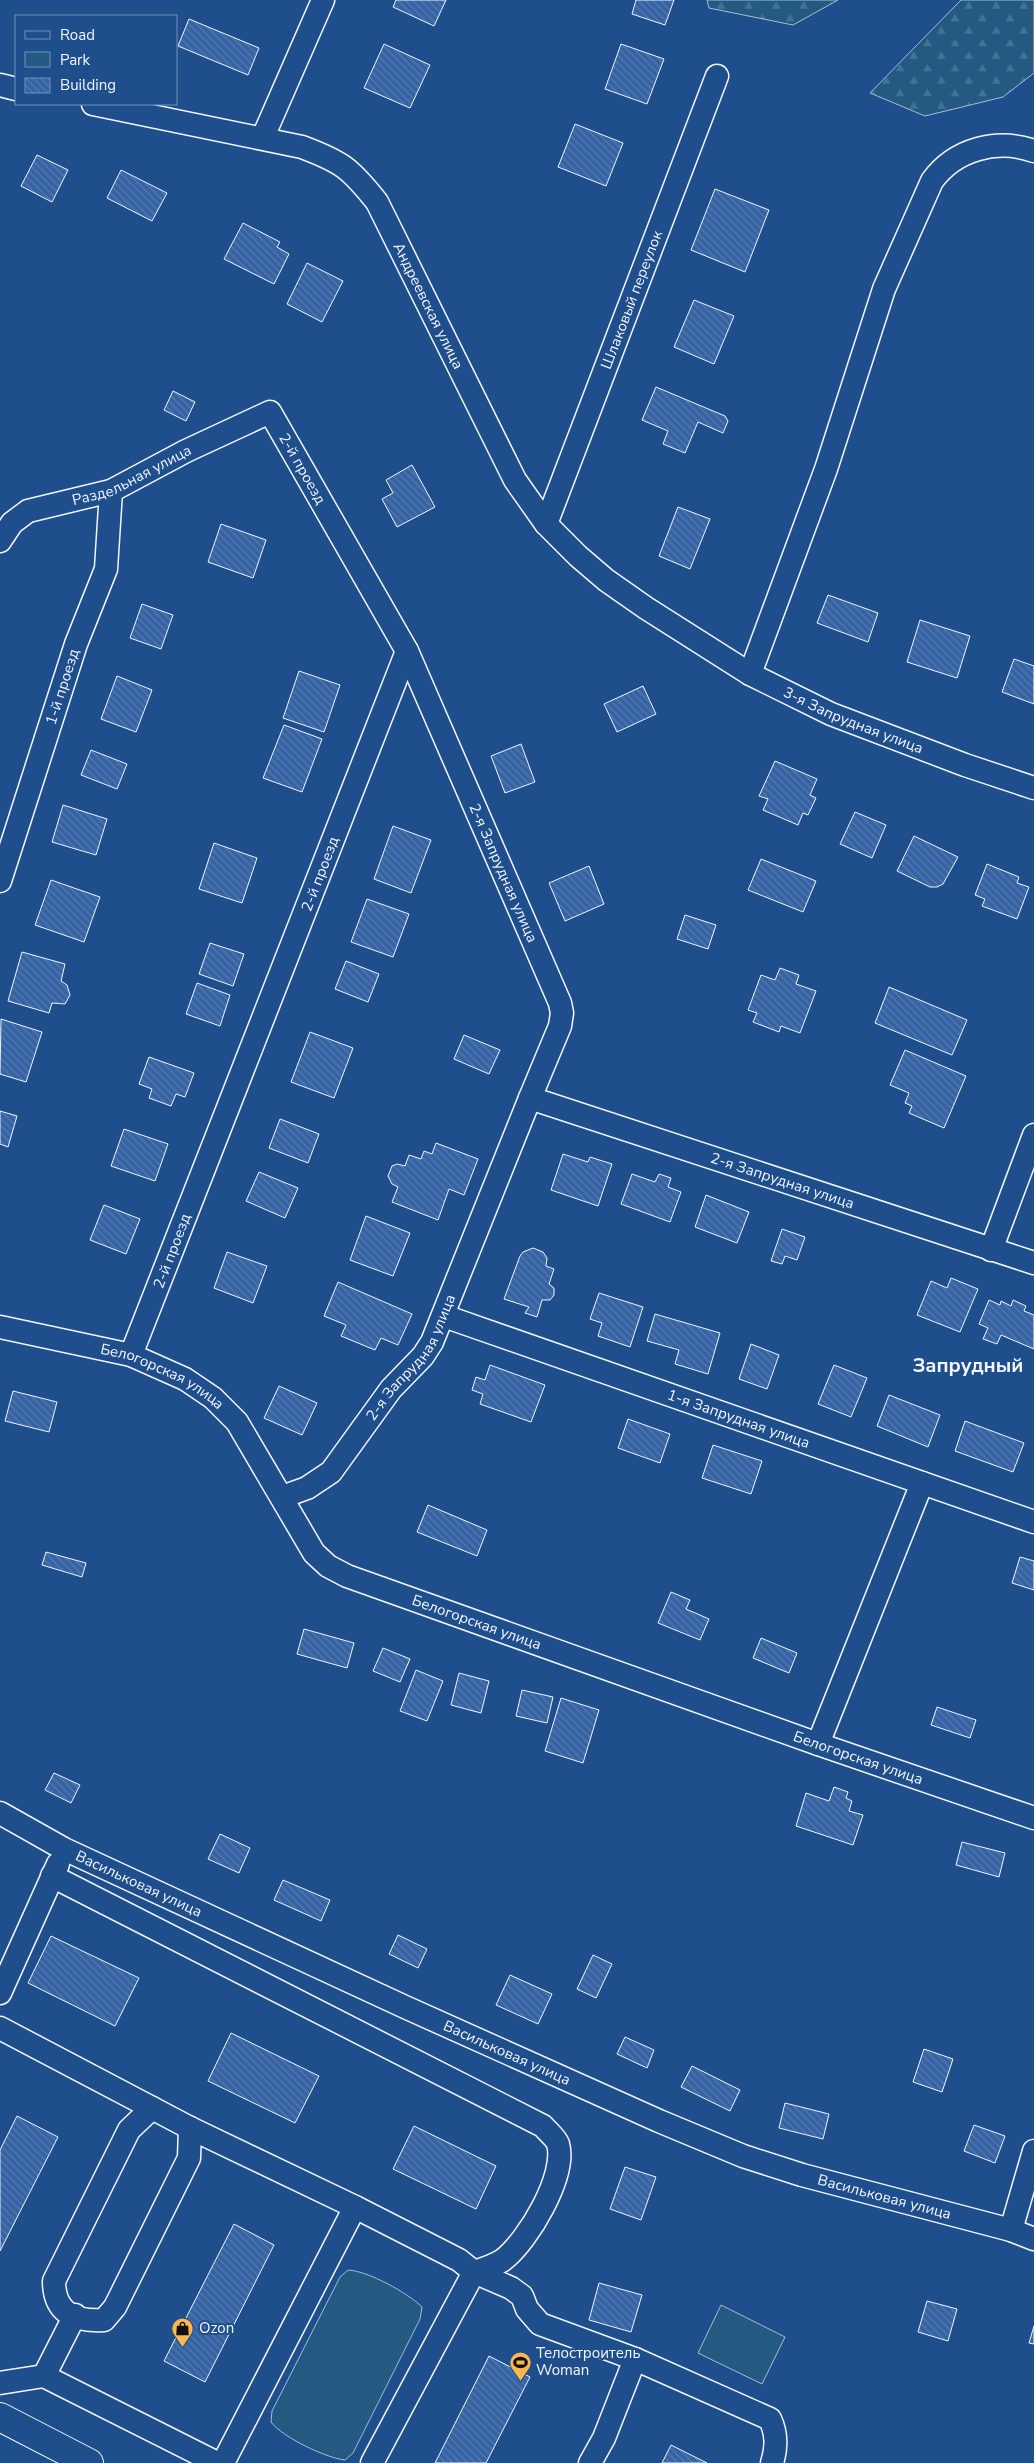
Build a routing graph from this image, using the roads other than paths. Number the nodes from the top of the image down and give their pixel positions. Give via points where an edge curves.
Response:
1 (323, 0) edge
2 (717, 76) dead end
3 (0, 86) edge
4 (15, 89) edge
5 (98, 105) edge
6 (263, 137) junction
7 (1034, 151) edge
8 (270, 412) joint
9 (111, 491) junction
10 (546, 524) junction
11 (0, 541) edge
12 (682, 632) joint
13 (407, 651) junction
14 (750, 674) junction
15 (1034, 788) edge
16 (0, 881) edge
17 (530, 1098) junction
18 (1034, 1135) edge
19 (991, 1250) junction
20 (1034, 1263) edge
21 (444, 1316) junction
22 (0, 1327) edge
23 (131, 1355) junction
24 (922, 1483) junction
25 (282, 1496) junction
26 (1034, 1522) edge
27 (818, 1744) junction
28 (0, 1813) edge
29 (1034, 1818) edge
30 (64, 1849) junction
31 (52, 1876) junction
32 (6, 1969) edge
33 (0, 1993) edge
34 (0, 2028) edge
35 (152, 2108) junction
36 (190, 2128) junction
37 (1034, 2151) edge
38 (355, 2206) junction
39 (1011, 2230) junction
40 (1034, 2239) edge
41 (474, 2272) junction
42 (75, 2316) junction
43 (634, 2359) junction
44 (44, 2376) junction
45 (0, 2383) edge
46 (0, 2418) edge
47 (89, 2463) edge
48 (217, 2463) edge
49 (223, 2463) edge
50 (372, 2463) edge
51 (590, 2463) edge
52 (772, 2463) edge

1 - 6 street
2 - 10 street, Шлаковый переулок
3 - 4 street
5 - 6 street, Андреевская улица
6 - 10 street, Андреевская улица via 334,159 355,174 377,202 515,480
7 - 14 street via 1009,145 986,147 952,159 932,181 884,289 826,469
8 - 9 street, Раздельная улица
8 - 13 street, 2-й проезд
9 - 11 street, Раздельная улица via 28,511 12,523
9 - 16 street, 1-й проезд via 106,569 76,644
10 - 12 street, Андреевская улица via 606,580
12 - 14 street, 3-я Запрудная улица
13 - 17 street, 2-я Запрудная улица via 560,1003 560,1026
13 - 23 street, 2-й проезд
14 - 15 street, 3-я Запрудная улица via 831,714
17 - 19 street, 2-я Запрудная улица
17 - 21 street, 2-я Запрудная улица
18 - 19 street
19 - 20 street, 2-я Запрудная улица
21 - 24 street, 1-я Запрудная улица
21 - 25 street, 2-я Запрудная улица via 422,1356 391,1389 331,1472 307,1488
22 - 23 street, Белогорская улица
23 - 25 street, Белогорская улица via 185,1379 213,1398 237,1422
24 - 26 street, 1-я Запрудная улица
24 - 27 street
25 - 27 street, Белогорская улица via 314,1553 346,1576
27 - 29 street, Белогорская улица
28 - 30 street, Васильковая улица
30 - 31 street
30 - 39 street, Васильковая улица via 405,2007 743,2156 802,2175
31 - 32 street
31 - 41 street via 543,2126 558,2142 560,2159 544,2205 528,2232 504,2259
32 - 33 street
34 - 35 street
35 - 36 street
35 - 42 street via 129,2130 54,2281 58,2306
36 - 38 street
36 - 42 street via 189,2158 115,2307 104,2320 88,2321
37 - 39 street
38 - 41 street via 460,2260
38 - 49 street
39 - 40 street, Васильковая улица
41 - 43 street via 522,2296 527,2309 540,2324
41 - 50 street
42 - 44 street
43 - 51 street via 604,2438
43 - 52 street via 770,2419 776,2432
44 - 45 street
44 - 48 street
46 - 47 main road

